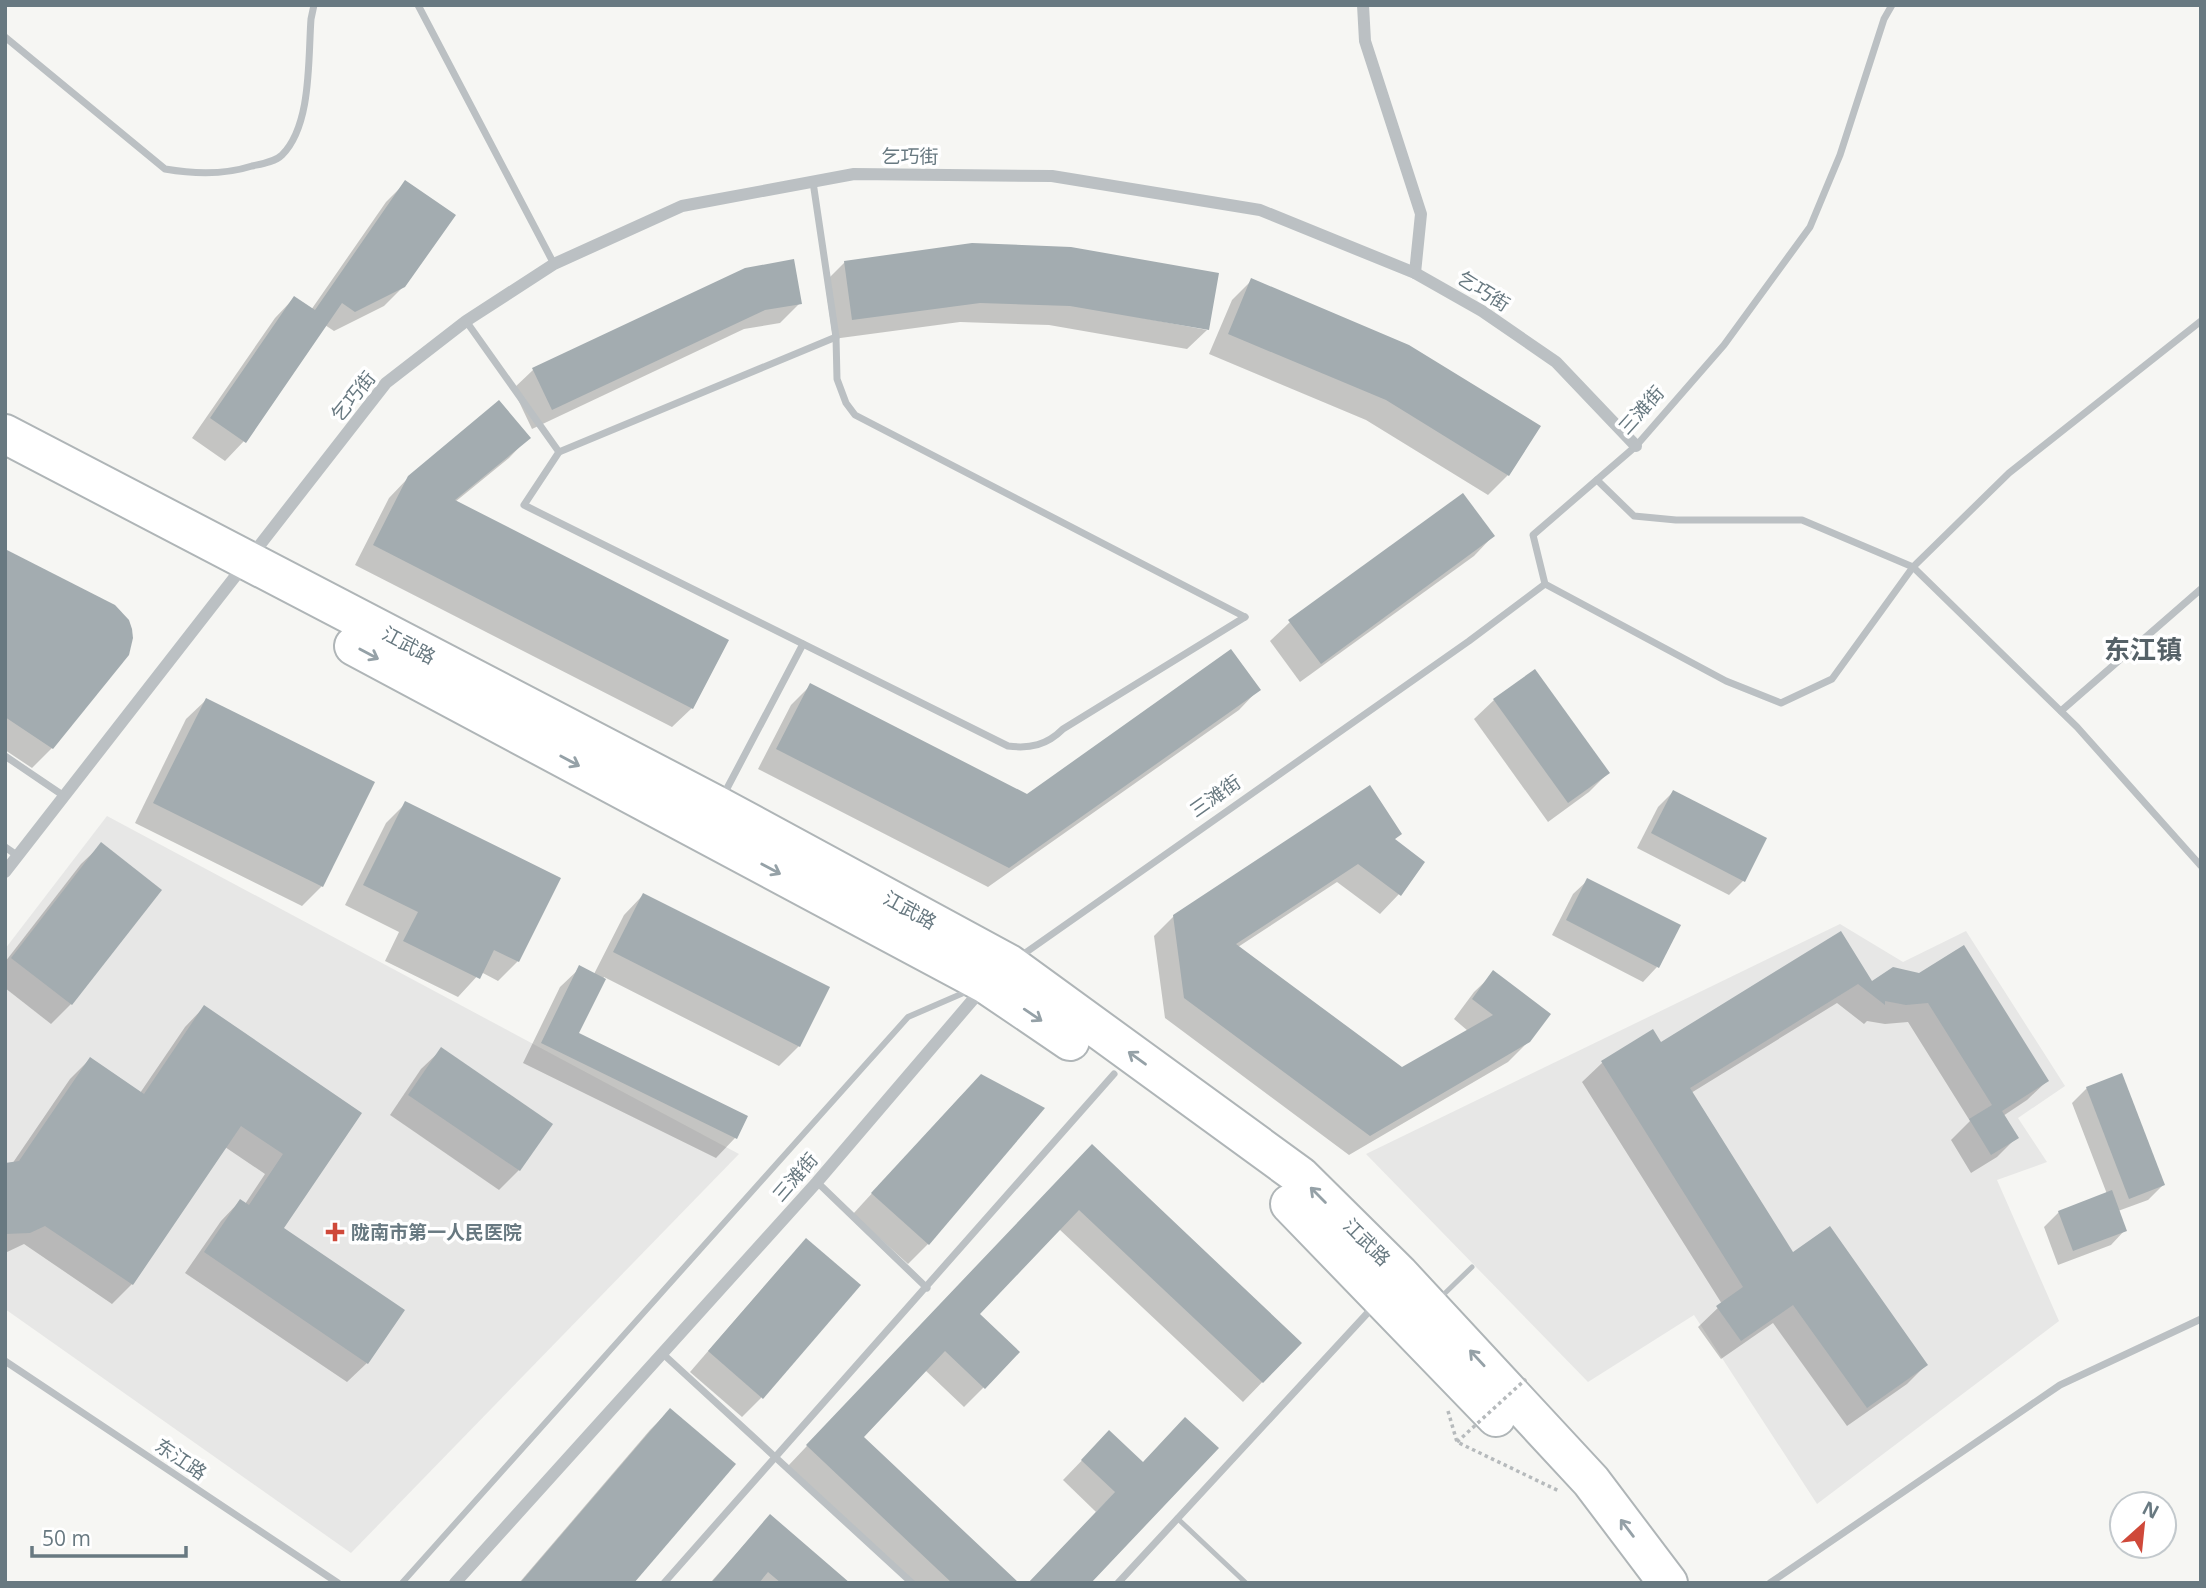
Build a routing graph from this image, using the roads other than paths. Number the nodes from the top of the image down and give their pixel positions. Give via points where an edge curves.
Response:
1 (314, 5) edge
2 (418, 5) edge
3 (1363, 5) edge
4 (1892, 5) edge
5 (5, 37) edge
6 (813, 182) junction
7 (554, 264) junction
8 (1415, 273) junction
9 (466, 321) junction
10 (2201, 321) edge
11 (836, 337) junction
12 (5, 434) edge
13 (1636, 446) junction
14 (559, 452) junction
15 (5, 463) edge
16 (1597, 480) junction
17 (1913, 567) junction
18 (239, 571) junction
19 (1545, 584) junction
20 (2201, 589) edge
21 (803, 644) junction
22 (2061, 711) junction
23 (5, 756) edge
24 (64, 796) junction
25 (718, 806) junction
26 (5, 847) edge
27 (18, 856) junction
28 (2201, 866) edge
29 (5, 872) edge
30 (998, 974) junction
31 (1114, 1074) junction
32 (817, 1182) junction
33 (1472, 1267) dead end
34 (927, 1288) junction
35 (1382, 1297) junction
36 (1430, 1307) junction
37 (2201, 1319) edge
38 (662, 1353) junction
39 (5, 1361) edge
40 (776, 1458) junction
41 (1177, 1518) junction
42 (338, 1583) edge
43 (402, 1583) edge
44 (455, 1583) edge
45 (664, 1583) edge
46 (912, 1583) edge
47 (1118, 1583) edge
48 (1246, 1583) edge
49 (1636, 1583) edge
50 (1668, 1583) edge
51 (1770, 1583) edge

1 - 5 street via 304,108 293,140 280,157 237,171 165,169
2 - 7 street
3 - 8 street via 1364,41 1421,214
4 - 13 street, 三滩街 via 1810,227 1724,345
6 - 7 street, 乞巧街 via 682,206
6 - 8 street, 乞巧街 via 853,174 1052,176 1260,210
6 - 11 street
7 - 9 street, 乞巧街
8 - 13 street, 乞巧街 via 1482,311 1556,362
9 - 14 street
9 - 18 street, 乞巧街 via 386,383
10 - 17 street via 2009,473
11 - 14 street
11 - 21 street via 837,379 855,415 1245,617 1044,743 1020,748 996,741
12 - 18 main road, 江武路
13 - 16 street, 三滩街
14 - 21 street via 524,505
15 - 18 main road, 江武路
16 - 17 street via 1634,516 1802,520
16 - 19 street, 三滩街 via 1533,535
17 - 19 street via 1832,679 1781,703 1726,681
17 - 22 street
18 - 24 street, 乞巧街
18 - 25 main road, 江武路
18 -> 30 main road, 江武路
19 - 30 street, 三滩街
20 - 22 street
21 - 25 street
22 - 28 street
23 - 24 street
24 - 27 street, 乞巧街
25 - 30 main road, 江武路
26 - 27 street
27 - 29 street, 乞巧街
30 -> 31 main road, 江武路 via 1060,1034
30 - 32 street, 三滩街
36 -> 30 main road, 江武路 via 1300,1176
30 - 43 street via 908,1017
31 - 34 street
31 - 35 main road, 江武路 via 1282,1195
32 - 34 street
32 - 38 street, 三滩街
33 - 36 lane
34 - 40 street
35 - 41 street
35 - 49 main road, 江武路 via 1572,1497
50 -> 36 main road, 江武路 via 1591,1481
37 - 51 street via 2060,1385
38 - 40 street
38 - 44 street, 三滩街
39 - 42 street, 东江路
40 - 45 street
40 - 46 street
41 - 47 street
41 - 48 lane

